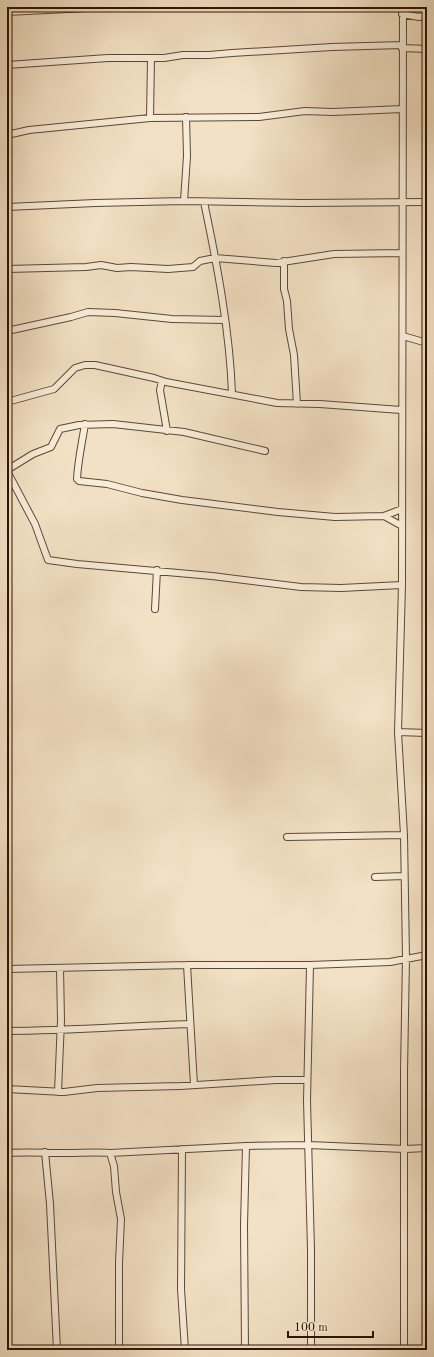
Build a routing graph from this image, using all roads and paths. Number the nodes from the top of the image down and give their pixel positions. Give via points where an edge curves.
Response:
1 (108, 7) edge
2 (402, 7) edge
3 (10, 10) edge
4 (402, 14) junction
5 (427, 14) edge
6 (402, 46) junction
7 (427, 49) edge
8 (151, 58) junction
9 (7, 66) edge
10 (402, 108) junction
11 (186, 117) junction
12 (150, 118) junction
13 (7, 135) edge
14 (184, 201) junction
15 (402, 201) junction
16 (204, 202) junction
17 (427, 202) edge
18 (7, 207) edge
19 (401, 253) junction
20 (215, 258) junction
21 (284, 262) junction
22 (7, 270) edge
23 (225, 320) junction
24 (7, 331) edge
25 (403, 336) junction
26 (427, 342) edge
27 (162, 381) junction
28 (232, 394) junction
29 (7, 402) edge
30 (297, 404) junction
31 (402, 410) junction
32 (86, 424) junction
33 (168, 431) junction
34 (265, 451) dead end
35 (7, 471) edge
36 (402, 509) junction
37 (384, 516) junction
38 (402, 526) junction
39 (157, 570) junction
40 (402, 585) junction
41 (155, 609) dead end
42 (398, 732) junction
43 (427, 733) edge
44 (404, 835) junction
45 (287, 837) dead end
46 (404, 876) junction
47 (375, 877) dead end
48 (427, 955) edge
49 (406, 958) junction
50 (187, 964) junction
51 (310, 965) junction
52 (60, 968) junction
53 (7, 969) edge
54 (189, 1024) junction
55 (7, 1031) edge
56 (61, 1031) junction
57 (306, 1080) junction
58 (194, 1084) junction
59 (7, 1089) edge
60 (58, 1092) junction
61 (246, 1146) junction
62 (308, 1146) junction
63 (427, 1148) edge
64 (182, 1149) junction
65 (404, 1149) junction
66 (45, 1152) junction
67 (7, 1153) edge
68 (110, 1153) junction
69 (57, 1350) edge
70 (119, 1350) edge
71 (185, 1350) edge
72 (245, 1350) edge
73 (311, 1350) edge
74 (404, 1350) edge

1 - 3 street
2 - 4 street
4 - 5 street via 419,17
4 - 6 street
6 - 7 street
6 - 8 street via 332,47
6 - 10 street
8 - 9 street via 93,59
8 - 12 street
10 - 11 street via 305,111 259,117
10 - 15 street
11 - 12 street
11 - 14 street
12 - 13 street via 29,130
14 - 16 street
14 - 18 street
15 - 16 street
15 - 17 street
15 - 19 street
16 - 20 street
19 - 21 street via 334,254
19 - 25 street
20 - 21 street
20 - 22 street via 200,261 193,267 168,269 117,268 101,265
20 - 23 street
21 - 30 street via 284,289 294,355
23 - 24 street via 172,319 88,312
23 - 28 street
25 - 26 street
25 - 31 street
27 - 28 street
27 - 29 street via 95,364 84,365 75,368 54,389
27 - 33 street via 160,390
28 - 30 street via 277,403
30 - 31 street
31 - 36 street
32 - 33 street via 113,424
32 - 35 street via 60,429 51,447 33,454
32 - 37 street via 78,457 79,481 107,484 182,500 278,512 335,517
33 - 34 street via 184,432
35 - 39 street via 34,524 48,560
36 - 37 street
36 - 38 street
37 - 38 street
38 - 40 street
39 - 40 street via 301,587
39 - 41 street
40 - 42 street
42 - 43 street
42 - 44 street
44 - 45 street
44 - 46 street
46 - 47 street
46 - 49 street
48 - 49 street
49 - 51 street via 390,962
49 - 65 street
50 - 51 street
50 - 52 street
50 - 54 street
51 - 57 street via 309,1053
52 - 53 street
52 - 56 street
54 - 56 street
54 - 58 street
55 - 56 street
56 - 60 street
57 - 58 street
57 - 62 street
58 - 60 street
59 - 60 street
61 - 62 street
61 - 64 street
61 - 72 street
62 - 65 street
62 - 73 street
63 - 65 street
64 - 68 street
64 - 71 street via 181,1289
65 - 74 street
66 - 67 street
66 - 68 street
66 - 69 street
68 - 70 street via 122,1219

